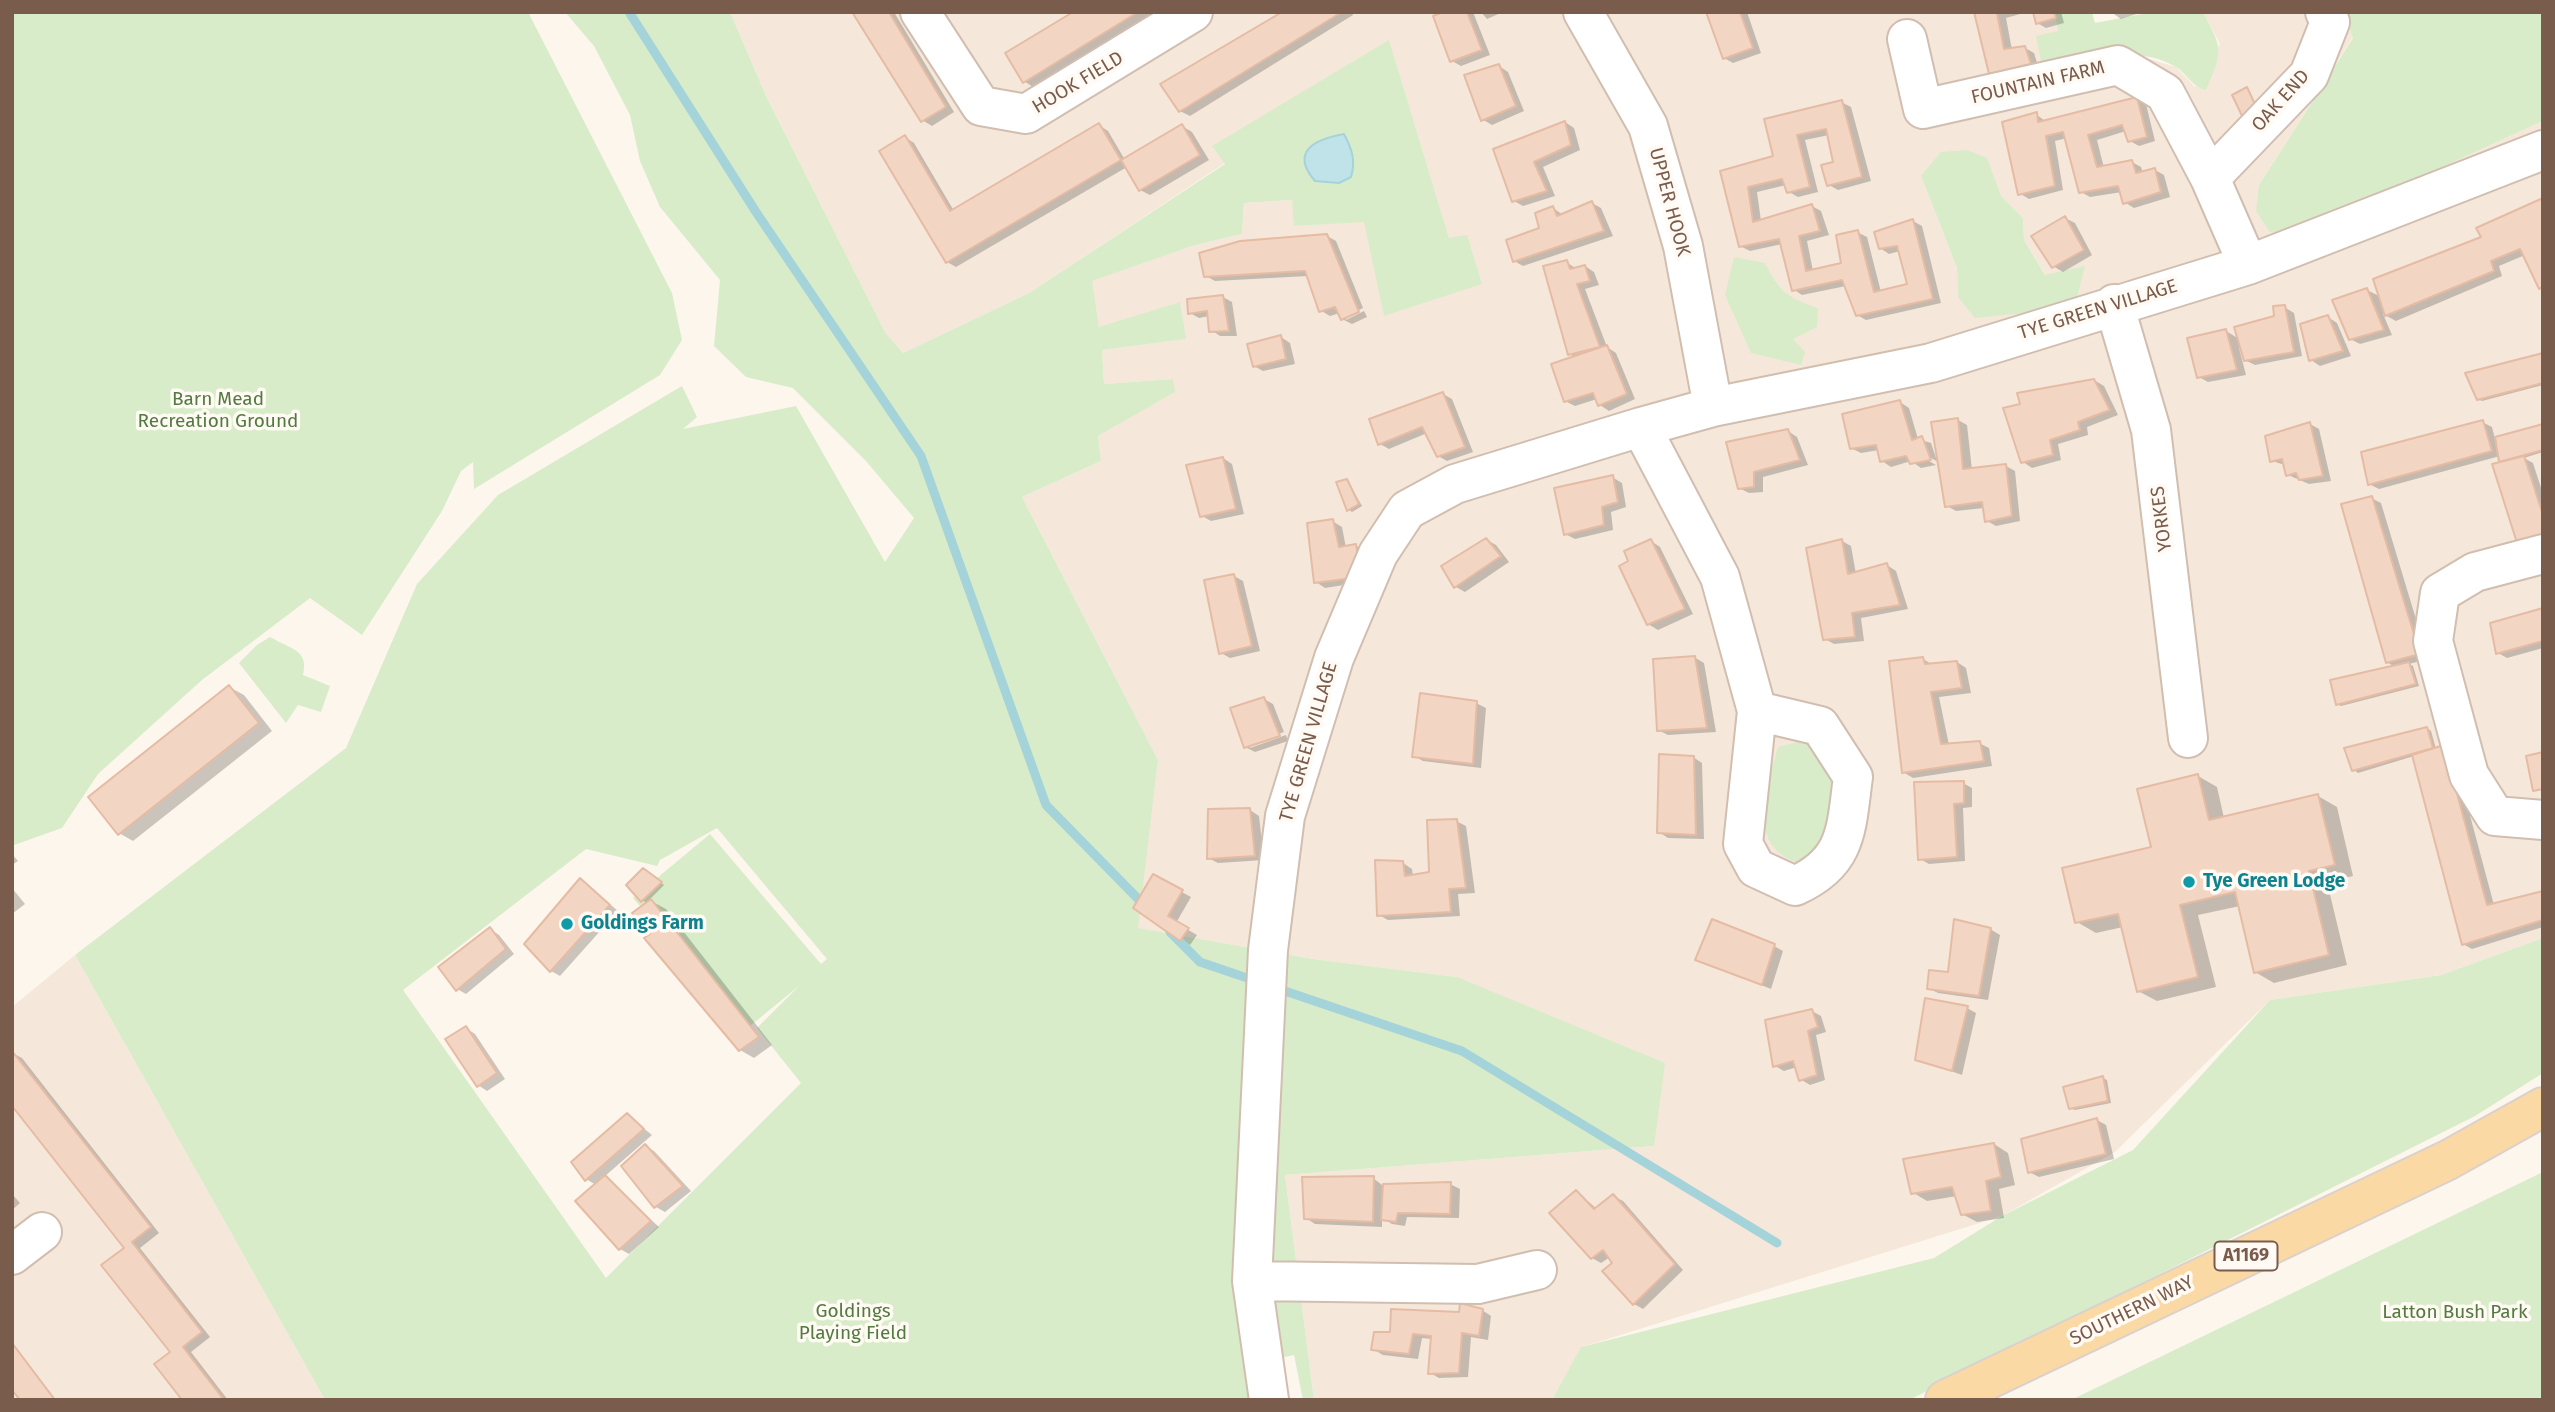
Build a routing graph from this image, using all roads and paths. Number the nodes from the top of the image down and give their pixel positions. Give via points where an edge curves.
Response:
1 (920, 12) edge
2 (1193, 12) edge
3 (1583, 12) edge
4 (2325, 12) edge
5 (1907, 39) dead end
6 (2543, 150) edge
7 (2210, 178) junction
8 (2248, 265) junction
9 (2114, 304) junction
10 (1713, 407) junction
11 (1641, 427) junction
12 (2543, 554) edge
13 (1757, 711) dead end
14 (2189, 738) dead end
15 (2543, 820) edge
16 (2543, 1107) edge
17 (42, 1232) dead end
18 (12, 1255) edge
19 (1537, 1270) dead end
20 (1252, 1281) junction
21 (1269, 1400) edge
22 (1945, 1400) edge

1 - 2 street, HOOK FIELD via 981,106 1026,114
3 - 10 street, UPPER HOOK via 1648,126 1683,246
4 - 7 street, OAK END via 2330,22 2309,75
5 - 7 street, FOUNTAIN FARM via 1923,109 2118,65 2165,93
6 - 8 street, TYE GREEN VILLAGE
7 - 8 street, FOUNTAIN FARM
8 - 9 street, TYE GREEN VILLAGE
9 - 10 street, TYE GREEN VILLAGE via 1931,363
9 - 14 street, YORKES via 2151,430
10 - 11 street, TYE GREEN VILLAGE
11 - 13 street via 1720,577
11 - 20 street, TYE GREEN VILLAGE via 1455,484 1407,510 1378,554 1334,658 1285,816 1268,950
12 - 15 street via 2475,572 2440,593 2433,641 2469,775 2495,816
16 - 22 main road, SOUTHERN WAY / A1169 via 2448,1160
17 - 18 street
19 - 20 street via 1478,1284
20 - 21 street, TYE GREEN VILLAGE

